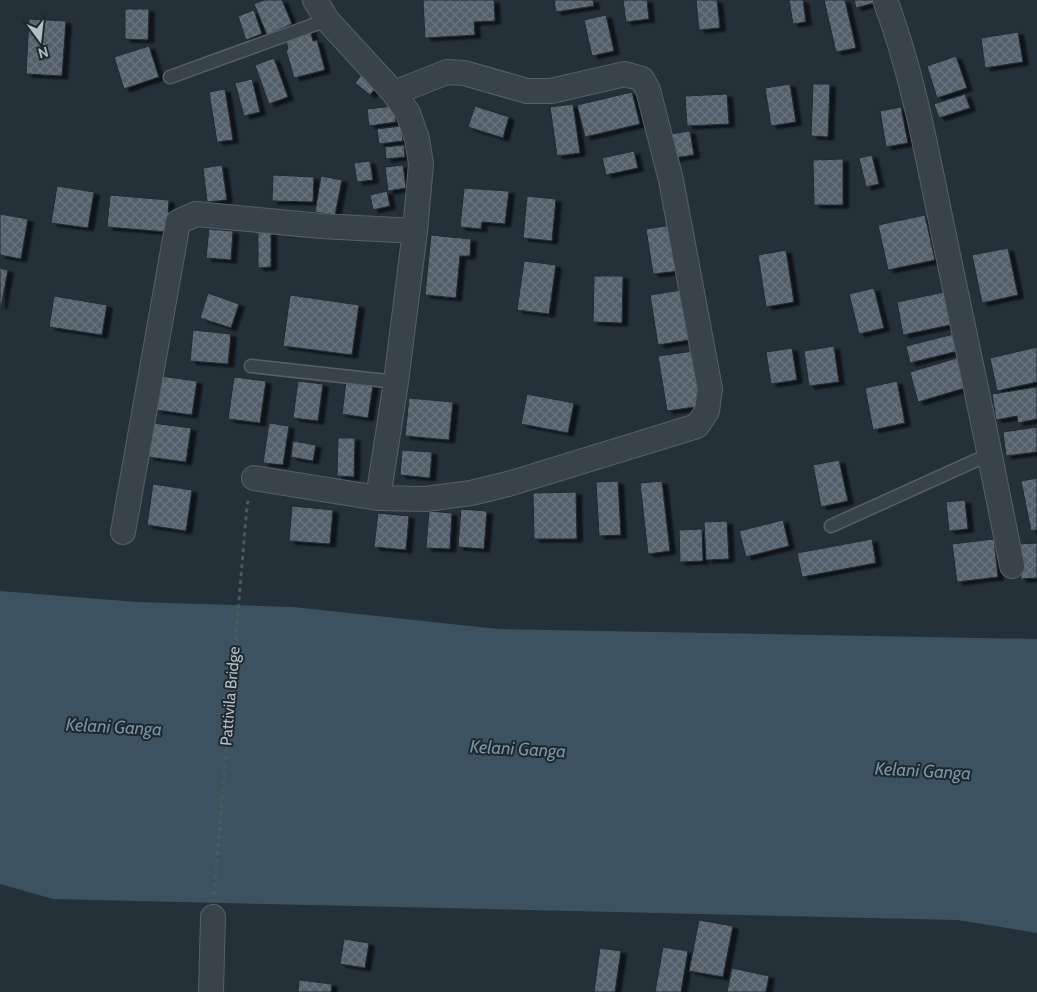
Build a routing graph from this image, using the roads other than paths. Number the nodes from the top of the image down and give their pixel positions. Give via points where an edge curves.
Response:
1 (315, 0) edge
2 (885, 0) edge
3 (327, 20) junction
4 (170, 77) dead end
5 (394, 93) junction
6 (415, 231) junction
7 (251, 366) dead end
8 (396, 382) junction
9 (990, 454) junction
10 (254, 478) dead end
11 (378, 498) junction
12 (831, 526) dead end
13 (123, 532) dead end
14 (1012, 566) dead end
15 (213, 917) dead end
16 (211, 992) edge

1 - 3 street
2 - 9 street via 898,35 917,112
3 - 4 lane
3 - 5 street
5 - 6 street via 408,113 421,164
5 - 11 street via 447,72 464,73 527,91 551,91 625,74 642,79 648,90 671,180 710,389 707,411 697,426 471,493 426,499
6 - 8 street
6 - 13 street via 196,214 178,222
7 - 8 lane
8 - 11 street
9 - 12 lane
9 - 14 street
10 - 11 street
15 - 16 street

